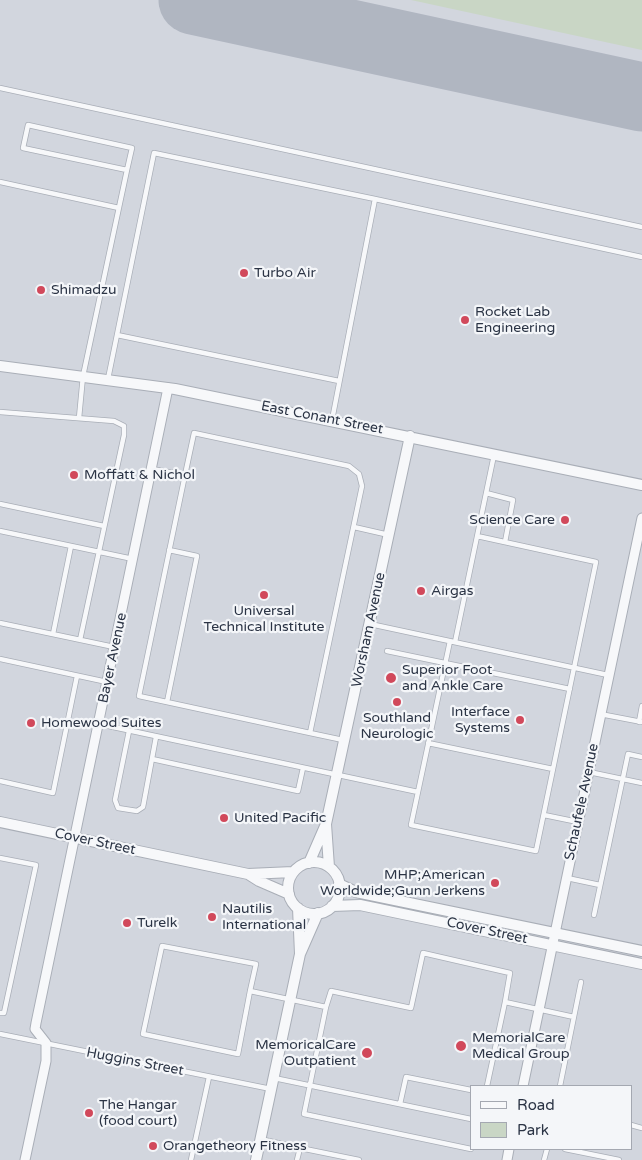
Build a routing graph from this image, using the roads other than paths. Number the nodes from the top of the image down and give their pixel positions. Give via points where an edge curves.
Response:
1 (0, 88) edge
2 (127, 170) junction
3 (0, 182) edge
4 (375, 199) junction
5 (119, 208) junction
6 (642, 227) edge
7 (642, 257) edge
8 (117, 335) junction
9 (0, 366) edge
10 (83, 376) junction
11 (108, 380) junction
12 (339, 381) junction
13 (168, 388) junction
14 (0, 412) edge
15 (79, 418) junction
16 (332, 420) junction
17 (410, 436) junction
18 (494, 453) junction
19 (152, 469) junction
20 (185, 475) junction
21 (642, 485) edge
22 (486, 493) junction
23 (0, 504) edge
24 (642, 518) edge
25 (104, 526) junction
26 (354, 527) junction
27 (0, 531) edge
28 (389, 535) junction
29 (477, 536) junction
30 (505, 542) junction
31 (70, 546) junction
32 (169, 550) junction
33 (99, 552) junction
34 (133, 560) junction
35 (0, 623) edge
36 (370, 624) junction
37 (53, 634) junction
38 (80, 640) junction
39 (452, 642) junction
40 (115, 648) junction
41 (387, 651) dead end
42 (0, 660) edge
43 (445, 663) junction
44 (574, 668) junction
45 (608, 675) junction
46 (77, 676) junction
47 (108, 683) junction
48 (570, 689) junction
49 (167, 702) junction
50 (642, 706) edge
51 (600, 714) junction
52 (640, 722) edge
53 (99, 724) junction
54 (129, 731) junction
55 (310, 732) junction
56 (156, 736) junction
57 (345, 740) junction
58 (428, 743) junction
59 (642, 757) edge
60 (152, 759) junction
61 (303, 768) junction
62 (554, 769) junction
63 (588, 772) junction
64 (337, 775) junction
65 (622, 779) junction
66 (0, 781) edge
67 (642, 783) edge
68 (418, 792) junction
69 (544, 815) junction
70 (0, 822) edge
71 (578, 822) junction
72 (326, 824) junction
73 (74, 838) junction
74 (0, 858) edge
75 (309, 863) junction
76 (329, 868) junction
77 (294, 872) junction
78 (248, 874) junction
79 (566, 878) junction
80 (339, 884) junction
81 (600, 885) junction
82 (289, 894) junction
83 (332, 906) junction
84 (298, 908) junction
85 (318, 913) junction
86 (594, 915) dead end
87 (555, 932) junction
88 (552, 945) junction
89 (642, 951) edge
90 (300, 954) junction
91 (642, 964) edge
92 (581, 982) dead end
93 (250, 990) junction
94 (290, 999) junction
95 (505, 1002) junction
96 (326, 1007) junction
97 (539, 1008) junction
98 (0, 1013) edge
99 (574, 1017) junction
100 (0, 1034) edge
101 (46, 1043) junction
102 (209, 1076) junction
103 (273, 1078) junction
104 (487, 1085) edge
105 (523, 1085) edge
106 (560, 1085) edge
107 (310, 1086) junction
108 (271, 1089) junction
109 (470, 1090) edge
110 (400, 1104) junction
111 (470, 1119) edge
112 (260, 1140) junction
113 (300, 1148) junction
114 (470, 1149) edge
115 (569, 1150) edge
116 (25, 1160) edge
117 (191, 1160) edge
118 (256, 1160) edge
119 (297, 1160) edge
120 (359, 1160) edge
121 (619, 1160) edge

1 - 6 lane
2 - 2 lane via 24,148 28,126 132,148
2 - 5 lane
3 - 5 lane
4 - 7 lane
4 - 8 lane via 154,153
4 - 12 lane
5 - 10 lane
8 - 11 lane
8 - 12 lane
9 - 10 street, East Conant Street
10 - 11 street, East Conant Street
10 - 15 lane
11 - 13 street, East Conant Street
12 - 16 lane
13 - 16 street, East Conant Street
13 - 19 street, Bayer Avenue
14 - 15 lane
15 - 25 lane via 114,421 124,426
16 - 17 street, East Conant Street
17 - 18 street, East Conant Street
17 - 28 street, Worsham Avenue
18 - 21 street, East Conant Street
18 - 22 lane
19 - 20 lane
19 - 34 street, Bayer Avenue
20 - 26 lane via 194,433 349,466 359,474 362,486
20 - 32 lane
22 - 29 lane
22 - 30 lane via 514,500
23 - 25 lane
24 - 45 street, Schaufele Avenue
25 - 33 lane
26 - 28 lane
26 - 55 lane
27 - 31 lane
28 - 36 street, Worsham Avenue
29 - 30 lane
29 - 39 lane
30 - 44 lane via 596,562
31 - 33 lane
31 - 37 lane
32 - 49 lane via 139,696
32 - 49 lane via 197,556
33 - 34 lane
33 - 38 lane
34 - 40 street, Bayer Avenue
35 - 37 lane
36 - 39 lane
36 - 57 street, Worsham Avenue
37 - 38 lane
38 - 40 lane
39 - 43 lane
39 - 44 lane
40 - 47 street, Bayer Avenue
41 - 43 lane
42 - 46 lane
43 - 48 lane
43 - 58 lane
44 - 45 lane
44 - 48 lane
45 - 51 street, Schaufele Avenue
46 - 47 lane
46 - 66 lane via 53,793
47 - 53 street, Bayer Avenue
48 - 62 lane
49 - 55 lane
50 - 52 lane
51 - 52 lane
51 - 63 street, Schaufele Avenue
53 - 54 lane
53 - 73 street, Bayer Avenue
54 - 56 lane
54 - 60 lane via 115,800 118,808 137,811 143,807
55 - 57 lane
56 - 60 lane
56 - 61 lane
57 - 64 street, Worsham Avenue
58 - 62 lane
58 - 68 lane
59 - 65 lane via 628,754
60 - 61 lane via 298,791
61 - 64 lane
62 - 69 lane
63 - 65 lane
63 - 71 street, Schaufele Avenue
64 - 68 lane
64 - 72 street, Worsham Avenue
65 - 67 lane
65 - 81 lane
68 - 69 lane via 411,825 536,851
69 - 71 lane
70 - 73 street, Cover Street
71 - 79 street, Schaufele Avenue
72 - 75 street, Worsham Avenue
72 - 76 street, Worsham Avenue
73 - 78 street, Cover Street
73 - 101 street, Bayer Avenue via 35,1029
74 - 98 lane via 36,866 4,1013
75 - 76 street
75 - 77 street
76 - 80 street
77 - 78 street, Cover Street
77 - 82 street via 288,886
78 - 82 street, Cover Street
79 - 81 lane
79 - 87 street, Schaufele Avenue
80 - 83 street
80 - 87 street, Cover Street via 356,892
81 - 86 lane
82 - 84 street
83 - 85 street
83 - 88 street, Cover Street via 360,905
84 - 85 street via 310,914
84 - 90 street
85 - 90 street
87 - 88 street, Schaufele Avenue
87 - 89 street, Cover Street
88 - 91 street, Cover Street
88 - 97 street, Schaufele Avenue
90 - 94 street
92 - 99 lane
93 - 93 lane via 256,964 162,946 143,1034 238,1054
93 - 94 lane
94 - 96 lane
94 - 103 street
95 - 96 lane via 510,973 423,953 411,1008 332,991
95 - 97 lane
95 - 104 lane
96 - 107 lane
97 - 99 lane
97 - 105 street, Schaufele Avenue
99 - 106 lane
100 - 101 lane, Huggins Street
101 - 102 lane, Huggins Street
101 - 116 street, Bayer Avenue via 46,1061
102 - 108 lane, Huggins Street
102 - 117 lane
103 - 107 lane
103 - 108 street
107 - 110 lane
107 - 114 lane via 304,1114
108 - 112 street
109 - 110 lane via 406,1077
110 - 111 lane
112 - 113 lane
112 - 118 street
113 - 119 lane
113 - 120 lane
115 - 121 lane

